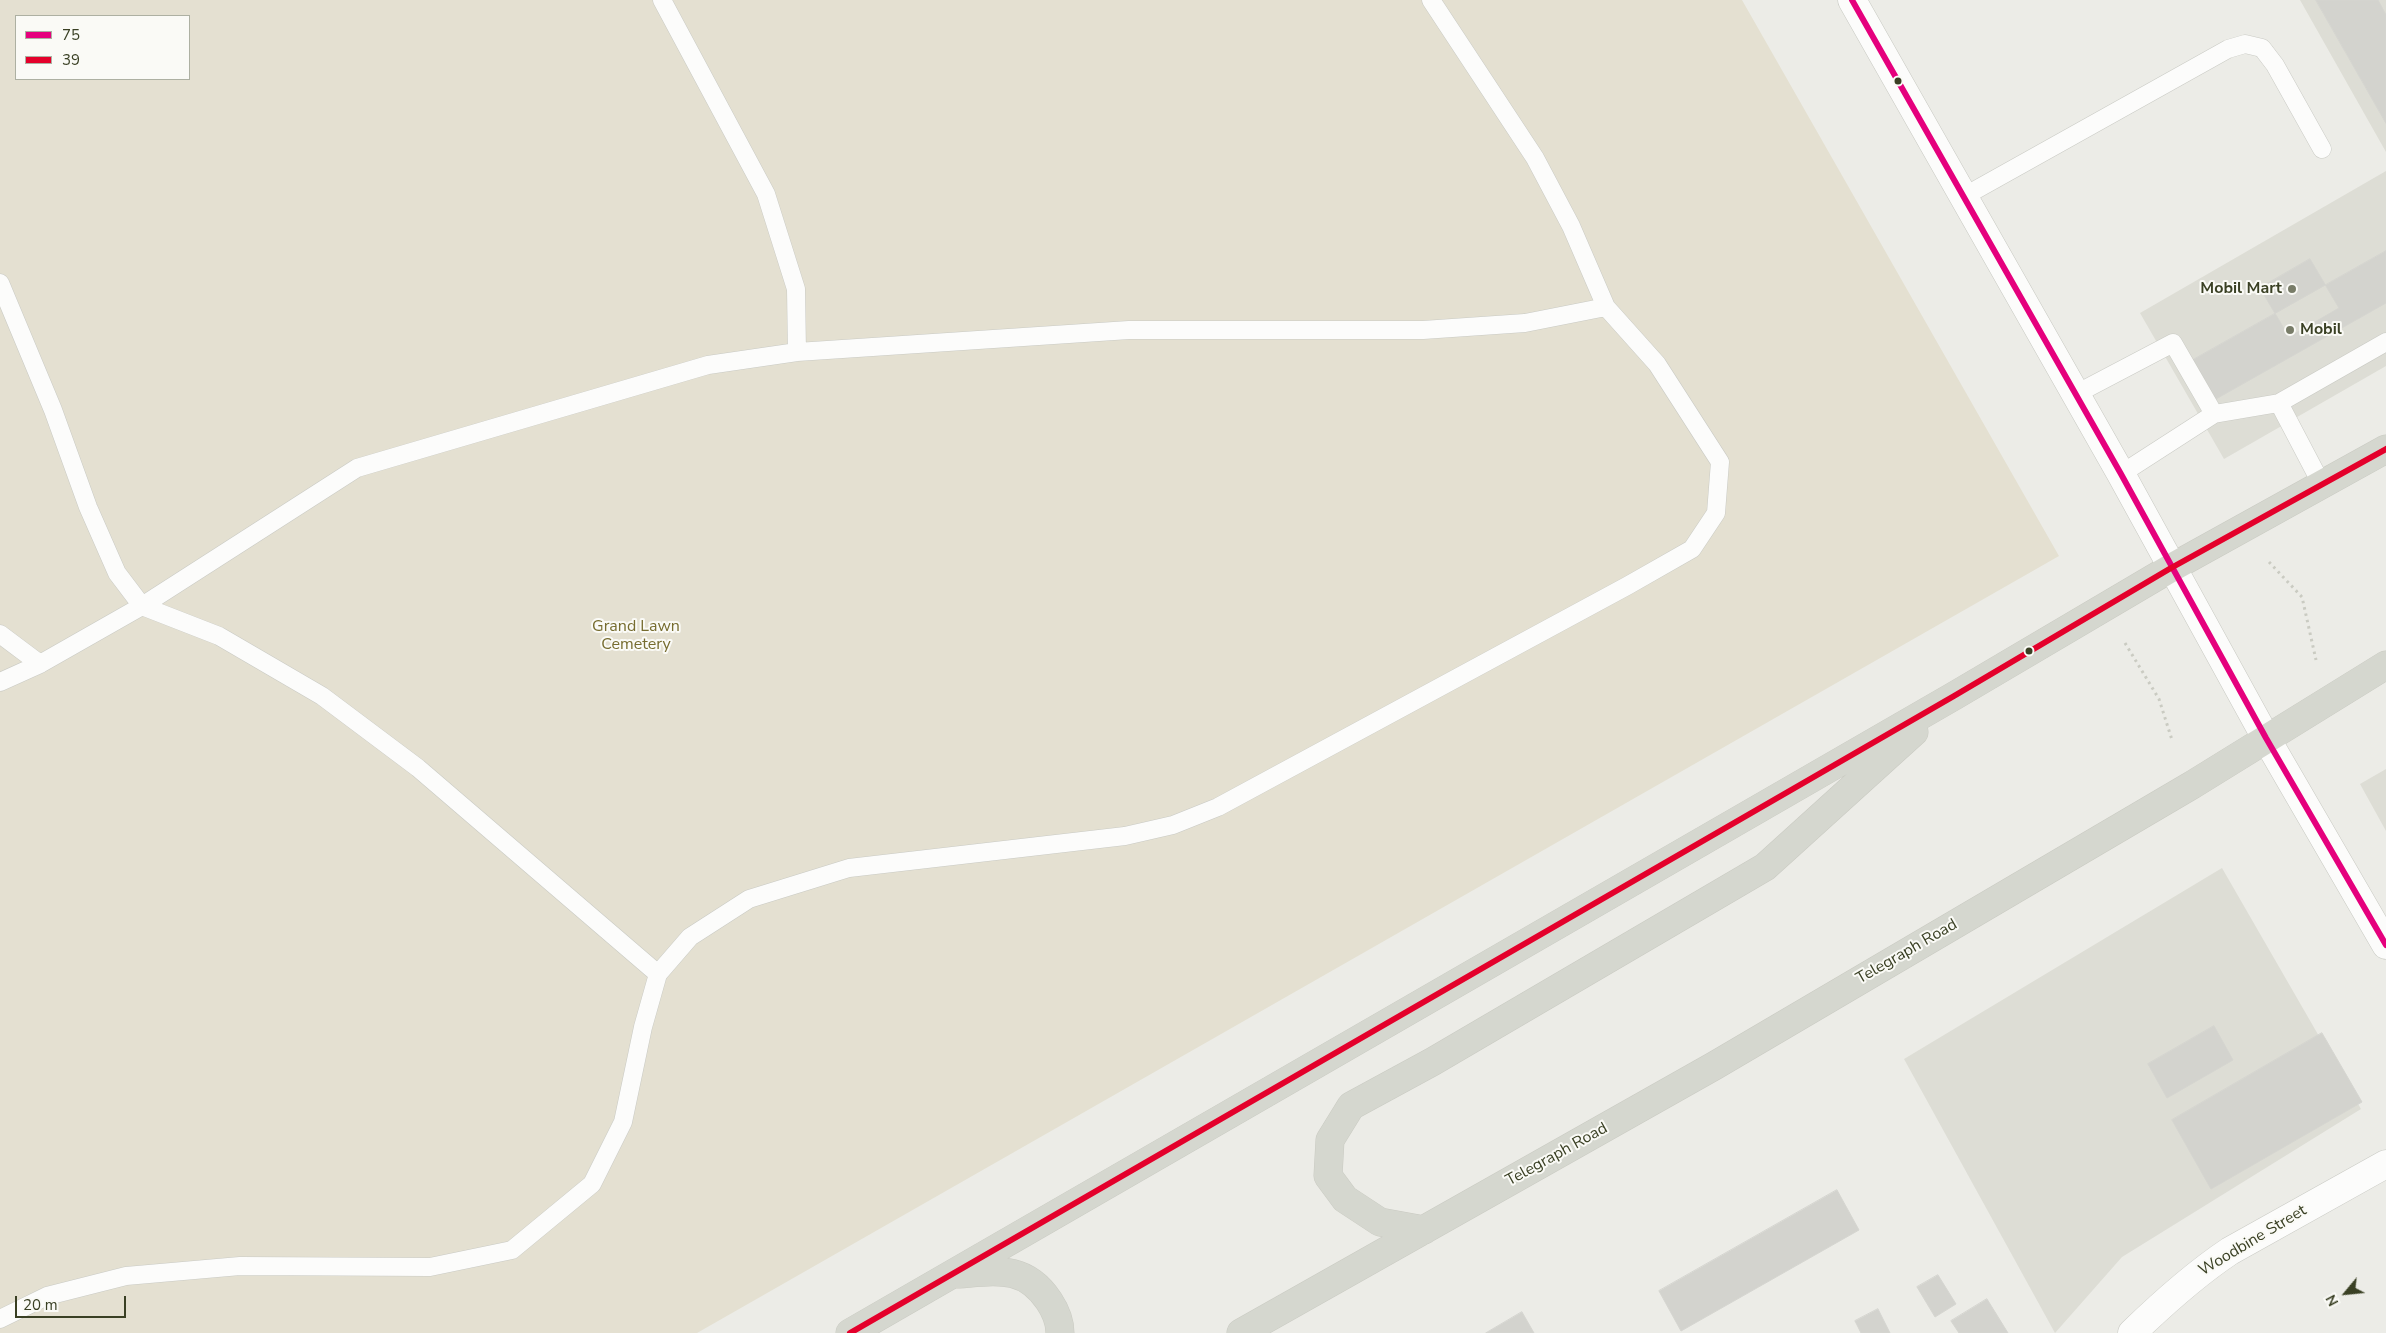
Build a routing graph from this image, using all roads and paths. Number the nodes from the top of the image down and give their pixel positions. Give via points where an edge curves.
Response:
1 (662, 0) edge
2 (1431, 0) edge
3 (1852, 0) edge
4 (2322, 148) dead end
5 (1963, 196) junction
6 (0, 283) edge
7 (1606, 307) junction
8 (2386, 342) edge
9 (797, 352) junction
10 (2076, 394) junction
11 (2279, 403) junction
12 (2214, 414) junction
13 (2386, 449) edge
14 (2121, 474) junction
15 (2322, 485) junction
16 (2269, 562) dead end
17 (2171, 568) junction
18 (142, 606) junction
19 (0, 634) edge
20 (2125, 643) dead end
21 (2316, 660) dead end
22 (40, 664) junction
23 (2386, 665) edge
24 (0, 682) edge
25 (1954, 696) junction
26 (2266, 738) junction
27 (2172, 740) dead end
28 (2386, 945) edge
29 (658, 974) junction
30 (2386, 1164) edge
31 (1424, 1230) junction
32 (952, 1275) junction
33 (0, 1319) edge
34 (850, 1333) edge
35 (1060, 1333) edge
36 (1241, 1333) edge
37 (2132, 1333) edge

1 - 9 lane via 766,194 796,289
2 - 7 lane via 1535,158 1571,226
3 - 5 main road
4 - 5 lane via 2262,48 2245,44 2228,49
5 - 10 main road
6 - 18 lane via 53,410 88,507 118,573
7 - 9 lane via 1525,323 1423,330 1129,330
7 - 29 lane via 1657,364 1720,462 1716,513 1692,548 1218,807 1173,825 1125,836 849,868 749,899 690,937
8 - 11 lane
9 - 18 lane via 708,365 357,468
10 - 12 lane via 2173,343
10 - 14 main road
11 - 12 lane
11 - 15 lane
12 - 14 lane
13 - 15 main road
14 - 17 main road
15 - 17 main road
16 - 21 path via 2302,597
17 - 25 main road
17 - 26 main road
18 - 22 lane
18 - 29 lane via 219,636 322,696 418,768
19 - 22 lane
20 - 27 path via 2159,699
22 - 24 lane
23 - 26 main road, Telegraph Road
25 - 31 main road via 1765,867 1351,1106 1330,1140 1328,1176 1345,1199 1380,1222
25 - 32 main road
26 - 28 main road
26 - 31 main road, Telegraph Road via 2192,786 1714,1066
29 - 33 lane via 623,1122 592,1184 512,1250 430,1267 240,1266 126,1276 47,1296
30 - 37 main road, Woodbine Street via 2214,1262 2171,1295
31 - 36 main road, Telegraph Road
32 - 34 main road
32 - 35 main road via 1001,1271 1024,1276 1039,1286 1050,1303 1060,1325

